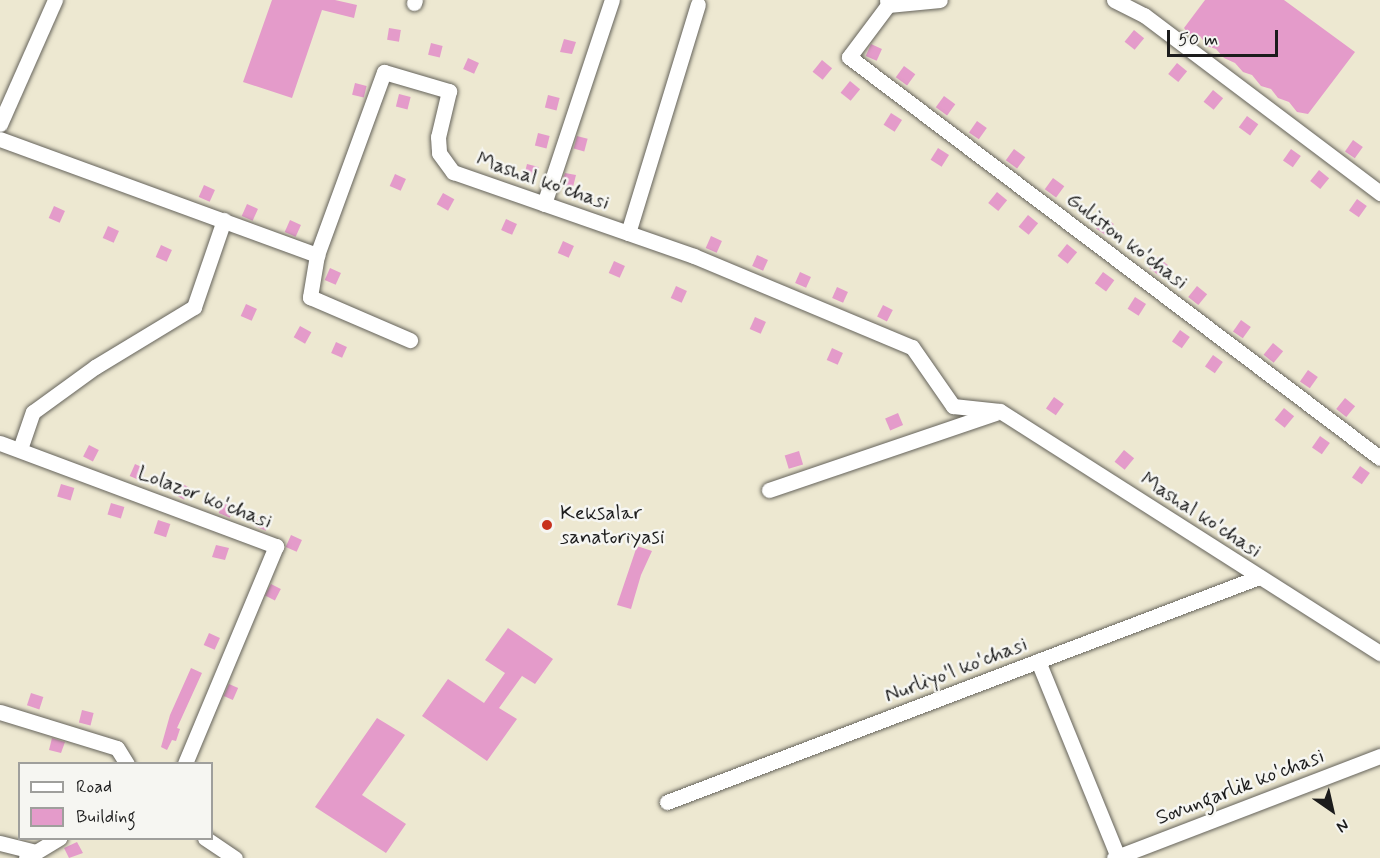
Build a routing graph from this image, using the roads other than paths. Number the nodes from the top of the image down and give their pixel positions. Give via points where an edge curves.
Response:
1 (55, 0) edge
2 (612, 0) edge
3 (940, 0) edge
4 (1114, 0) edge
5 (888, 2) edge
6 (698, 4) dead end
7 (0, 124) edge
8 (0, 139) edge
9 (1380, 193) edge
10 (544, 204) junction
11 (224, 220) junction
12 (628, 233) junction
13 (317, 255) junction
14 (410, 340) dead end
15 (1000, 411) junction
16 (0, 442) edge
17 (20, 449) junction
18 (1380, 458) edge
19 (769, 490) dead end
20 (1259, 577) junction
21 (1380, 653) edge
22 (1038, 661) junction
23 (0, 712) edge
24 (1380, 756) edge
25 (126, 762) edge
26 (186, 762) edge
27 (667, 802) dead end
28 (56, 840) edge
29 (207, 840) edge
30 (0, 843) edge
31 (31, 855) edge
32 (1116, 857) edge
33 (235, 858) edge

1 - 7 street
2 - 10 street
3 - 5 street
4 - 9 street via 1144,15
5 - 18 street, Guliston ko'chasi via 849,57
6 - 12 street
8 - 11 street
10 - 12 street, Mashal ko'chasi
10 - 13 street, Mashal ko'chasi via 453,172 439,153 438,137 449,91 384,72
11 - 13 street
11 - 17 street via 194,306 95,367 33,412
12 - 15 street, Mashal ko'chasi via 694,256 912,347 953,406
13 - 14 street via 310,297
15 - 19 street
15 - 20 street, Mashal ko'chasi
16 - 17 street, Lolazor ko'chasi
17 - 26 street, Lolazor ko'chasi via 276,546
20 - 21 street, Mashal ko'chasi
20 - 22 street, Nurliyo'l ko'chasi
22 - 27 street, Nurliyo'l ko'chasi
22 - 32 street
23 - 25 street via 117,748
24 - 32 street, Sovungarlik ko'chasi
28 - 31 street
29 - 33 street
30 - 31 street

